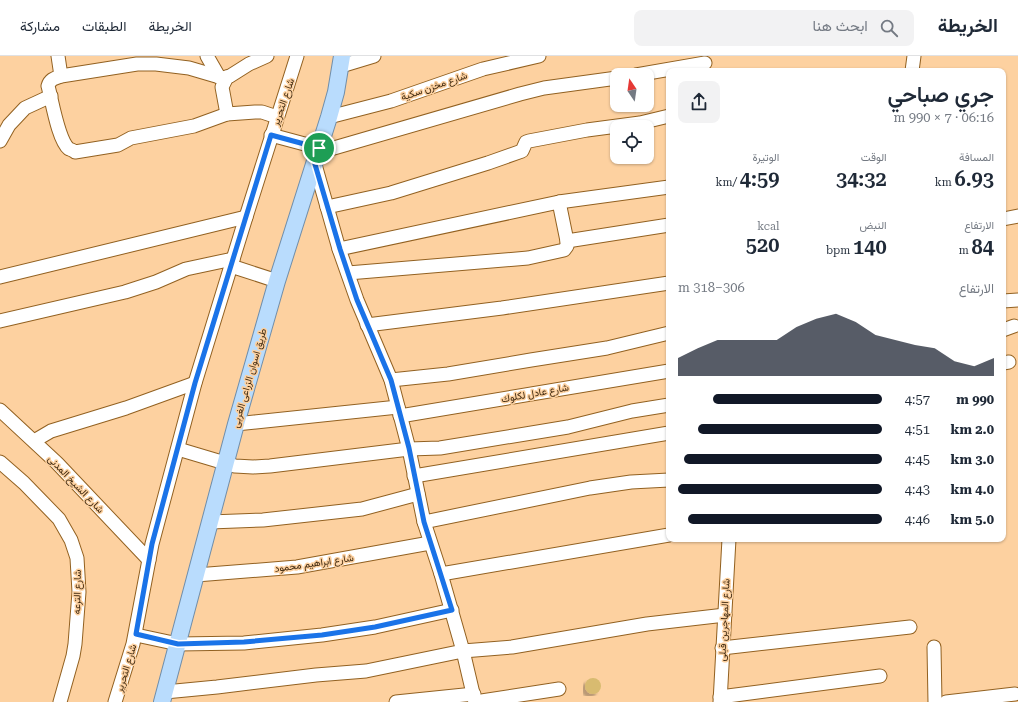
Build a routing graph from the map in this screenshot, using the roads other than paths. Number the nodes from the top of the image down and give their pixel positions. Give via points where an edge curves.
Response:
1 (58, 56) edge
2 (207, 56) edge
3 (267, 56) edge
4 (297, 56) edge
5 (374, 56) edge
6 (539, 56) edge
7 (914, 56) edge
8 (342, 61) edge
9 (705, 63) edge
10 (676, 68) edge
11 (912, 68) edge
12 (666, 70) edge
13 (654, 72) edge
14 (61, 76) junction
15 (223, 77) junction
16 (610, 79) edge
17 (51, 96) junction
18 (227, 114) junction
19 (277, 117) junction
20 (329, 117) junction
21 (666, 117) edge
22 (271, 135) junction
23 (0, 141) edge
24 (316, 155) junction
25 (666, 187) edge
26 (560, 202) junction
27 (328, 207) junction
28 (1018, 216) edge
29 (246, 217) junction
30 (1006, 218) edge
31 (666, 225) edge
32 (567, 241) junction
33 (340, 249) junction
34 (232, 263) junction
35 (348, 273) junction
36 (0, 277) edge
37 (277, 281) junction
38 (666, 283) edge
39 (1018, 300) edge
40 (1006, 301) edge
41 (0, 321) edge
42 (367, 325) junction
43 (666, 334) edge
44 (666, 371) edge
45 (391, 380) junction
46 (195, 383) junction
47 (666, 405) edge
48 (0, 410) edge
49 (399, 412) junction
50 (236, 424) junction
51 (666, 434) edge
52 (34, 441) junction
53 (409, 448) junction
54 (178, 449) junction
55 (0, 462) edge
56 (226, 464) junction
57 (414, 476) junction
58 (666, 480) edge
59 (418, 494) junction
60 (210, 522) junction
61 (424, 522) junction
62 (666, 536) edge
63 (730, 542) edge
64 (430, 544) junction
65 (149, 560) junction
66 (441, 574) junction
67 (196, 575) junction
68 (452, 610) junction
69 (725, 615) junction
70 (910, 627) dead end
71 (136, 634) junction
72 (178, 644) junction
73 (934, 647) dead end
74 (722, 648) junction
75 (464, 651) junction
76 (880, 676) dead end
77 (559, 689) dead end
78 (1015, 694) dead end
79 (163, 697) edge
80 (474, 699) edge
81 (720, 700) edge
82 (60, 702) edge
83 (115, 702) edge
84 (396, 702) edge
85 (935, 702) edge
86 (946, 702) edge

1 - 14 street
2 - 15 street
3 - 15 street
4 - 19 street, شارع التحرير
5 - 8 street
6 - 20 street, شارع مخزن سكية via 483,69 391,101
7 - 11 street
8 - 20 main road, طريق اسوان الزراعى الغربى
9 - 10 street
12 - 13 street
14 - 15 street via 137,64 156,64 189,68
14 - 17 street via 49,83
15 - 18 street via 222,87
16 - 24 street via 520,94
17 - 18 street via 64,143 75,152 118,145 131,138 194,126
17 - 23 street via 25,108 9,125
18 - 19 street via 262,112
19 - 22 street, شارع التحرير
20 - 24 main road, طريق اسوان الزراعى الغربى
21 - 27 street via 529,140 522,150 488,163 391,194
22 - 24 street
22 - 29 street, شارع التحرير
24 - 27 street
24 - 37 main road, طريق اسوان الزراعى الغربى
25 - 26 street
26 - 32 street
26 - 33 street
27 - 33 street
28 - 30 street
29 - 34 street, شارع التحرير
29 - 36 street
31 - 32 street
32 - 35 street via 564,250 528,258
33 - 35 street
34 - 37 street
34 - 41 street via 186,270 125,292
34 - 46 street, شارع التحرير
35 - 42 street
37 - 50 main road, طريق اسوان الزراعى الغربى
38 - 42 street
39 - 40 street
42 - 45 street
43 - 45 street via 607,348 448,374
44 - 49 street, شارع عادل لكلوك
45 - 49 street
46 - 52 street via 51,431
46 - 54 street, شارع التحرير
47 - 53 street via 506,438 440,448
48 - 52 street, شارع الشيخ المدنى
49 - 50 street, شارع عادل لكلوك
49 - 53 street
50 - 56 main road, طريق اسوان الزراعى الغربى
51 - 57 street
52 - 65 street, شارع الشيخ المدنى
53 - 56 street via 270,466 244,467
53 - 57 street
54 - 56 street
54 - 65 street, شارع التحرير
55 - 82 street, شارع الترعه via 59,519 77,558 79,592 75,644
56 - 60 main road, طريق اسوان الزراعى الغربى
57 - 59 street
58 - 61 street via 590,488
59 - 60 street via 362,509 263,520
59 - 61 street
60 - 67 main road, طريق اسوان الزراعى الغربى
61 - 64 street
62 - 66 street
63 - 69 street, شارع المهاجرين قبلى
64 - 66 street
64 - 67 street, شارع ابراهيم محمود via 297,568
65 - 71 street, شارع التحرير
66 - 68 street
67 - 72 main road, طريق اسوان الزراعى الغربى
68 - 72 street via 375,627 322,635 244,642
68 - 75 street
69 - 74 street, شارع المهاجرين قبلى
69 - 75 street via 647,624 512,647
70 - 74 street
71 - 72 street
71 - 83 street, شارع التحرير
72 - 79 main road, طريق اسوان الزراعى الغربى
73 - 85 street
74 - 81 street, شارع المهاجرين قبلى
75 - 79 street via 366,671 217,687
75 - 80 street
76 - 81 street
77 - 80 street
78 - 86 street
80 - 84 street

